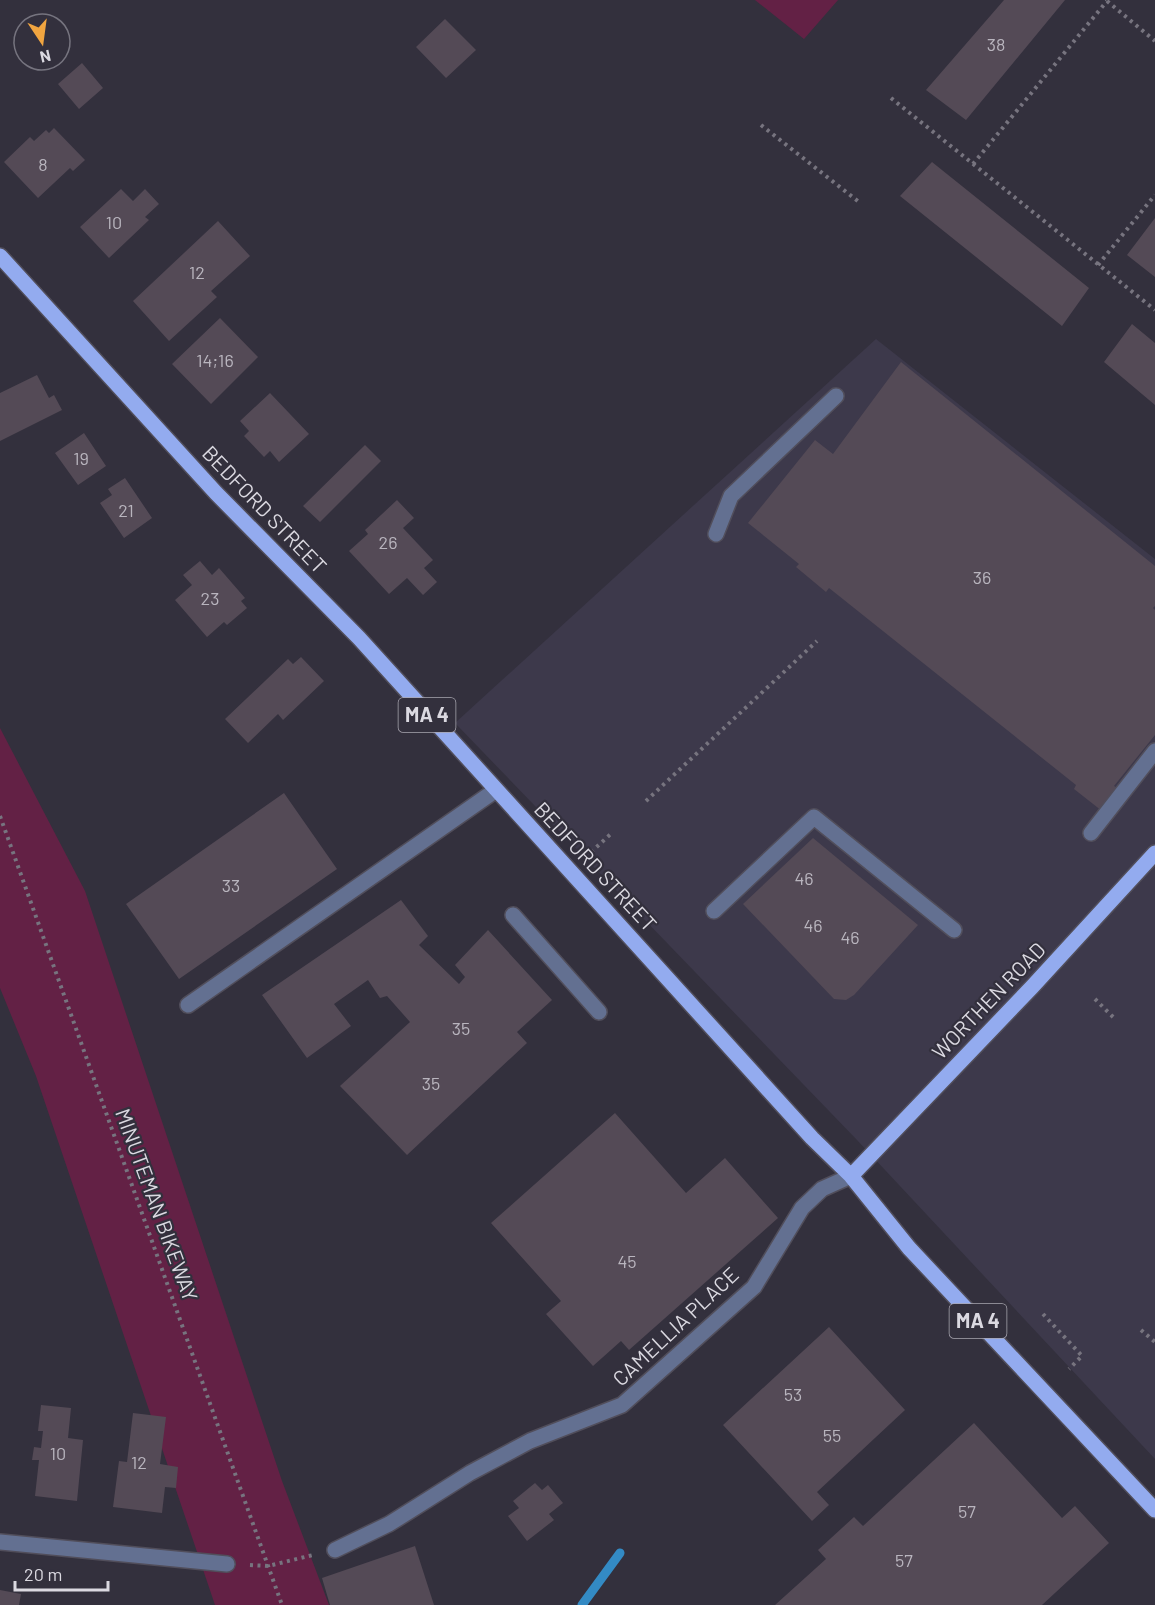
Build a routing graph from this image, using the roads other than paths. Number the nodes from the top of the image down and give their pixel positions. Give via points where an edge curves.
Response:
1 (0, 256) edge
2 (836, 396) dead end
3 (716, 534) dead end
4 (1155, 751) edge
5 (496, 790) junction
6 (1091, 833) dead end
7 (1155, 853) edge
8 (714, 911) dead end
9 (513, 915) dead end
10 (954, 930) dead end
11 (188, 1005) dead end
12 (599, 1012) dead end
13 (851, 1176) junction
14 (1155, 1510) edge
15 (0, 1542) edge
16 (334, 1550) road end
17 (226, 1564) road end

1 - 5 main road, BEDFORD STREET / MA 4 via 216,493 358,638
2 - 3 street via 731,496
4 - 6 street
5 - 11 street
5 - 13 main road, BEDFORD STREET / MA 4
7 - 13 main road, WORTHEN ROAD
8 - 10 street via 814,817
9 - 12 street
13 - 14 main road, BEDFORD STREET / MA 4 via 909,1248
13 - 16 street, CAMELLIA PLACE via 822,1189 802,1208 754,1287 622,1405 530,1441 389,1524
15 - 17 street

